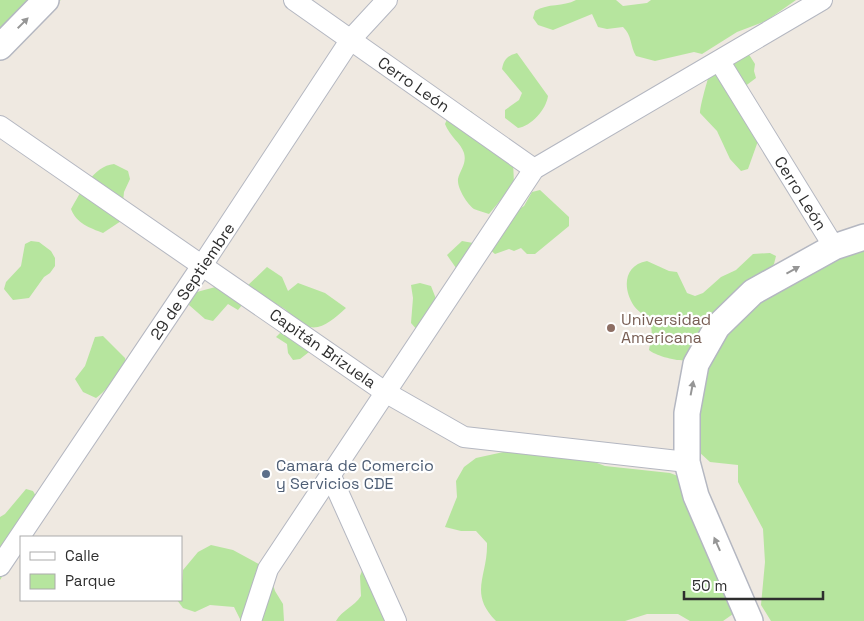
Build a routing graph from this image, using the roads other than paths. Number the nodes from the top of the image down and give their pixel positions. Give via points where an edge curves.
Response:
1 (46, 0) edge
2 (294, 0) edge
3 (388, 0) edge
4 (822, 0) edge
5 (351, 39) junction
6 (0, 47) edge
7 (720, 62) junction
8 (0, 126) edge
9 (534, 169) junction
10 (864, 237) edge
11 (834, 247) junction
12 (203, 264) junction
13 (385, 392) junction
14 (687, 462) junction
15 (330, 474) junction
16 (20, 536) edge
17 (20, 536) edge
18 (0, 566) edge
19 (251, 621) edge
20 (396, 621) edge
21 (750, 621) edge

6 -> 1 street
2 - 5 street, Cerro León
3 - 5 street, 29 de Septiembre
4 - 7 street
5 - 9 street, Cerro León
5 - 12 street, 29 de Septiembre
7 - 9 street
7 - 11 street, Cerro León
8 - 12 street, Capitán Brizuela
9 - 13 street
10 - 11 street
14 -> 11 street via 687,413 696,364 717,327 753,292
12 - 13 street, Capitán Brizuela
12 - 17 street, 29 de Septiembre
13 - 14 street, Capitán Brizuela via 464,437
13 - 15 street
21 -> 14 street via 696,496
15 - 19 street via 268,569
15 - 20 street
16 - 18 street, 29 de Septiembre

